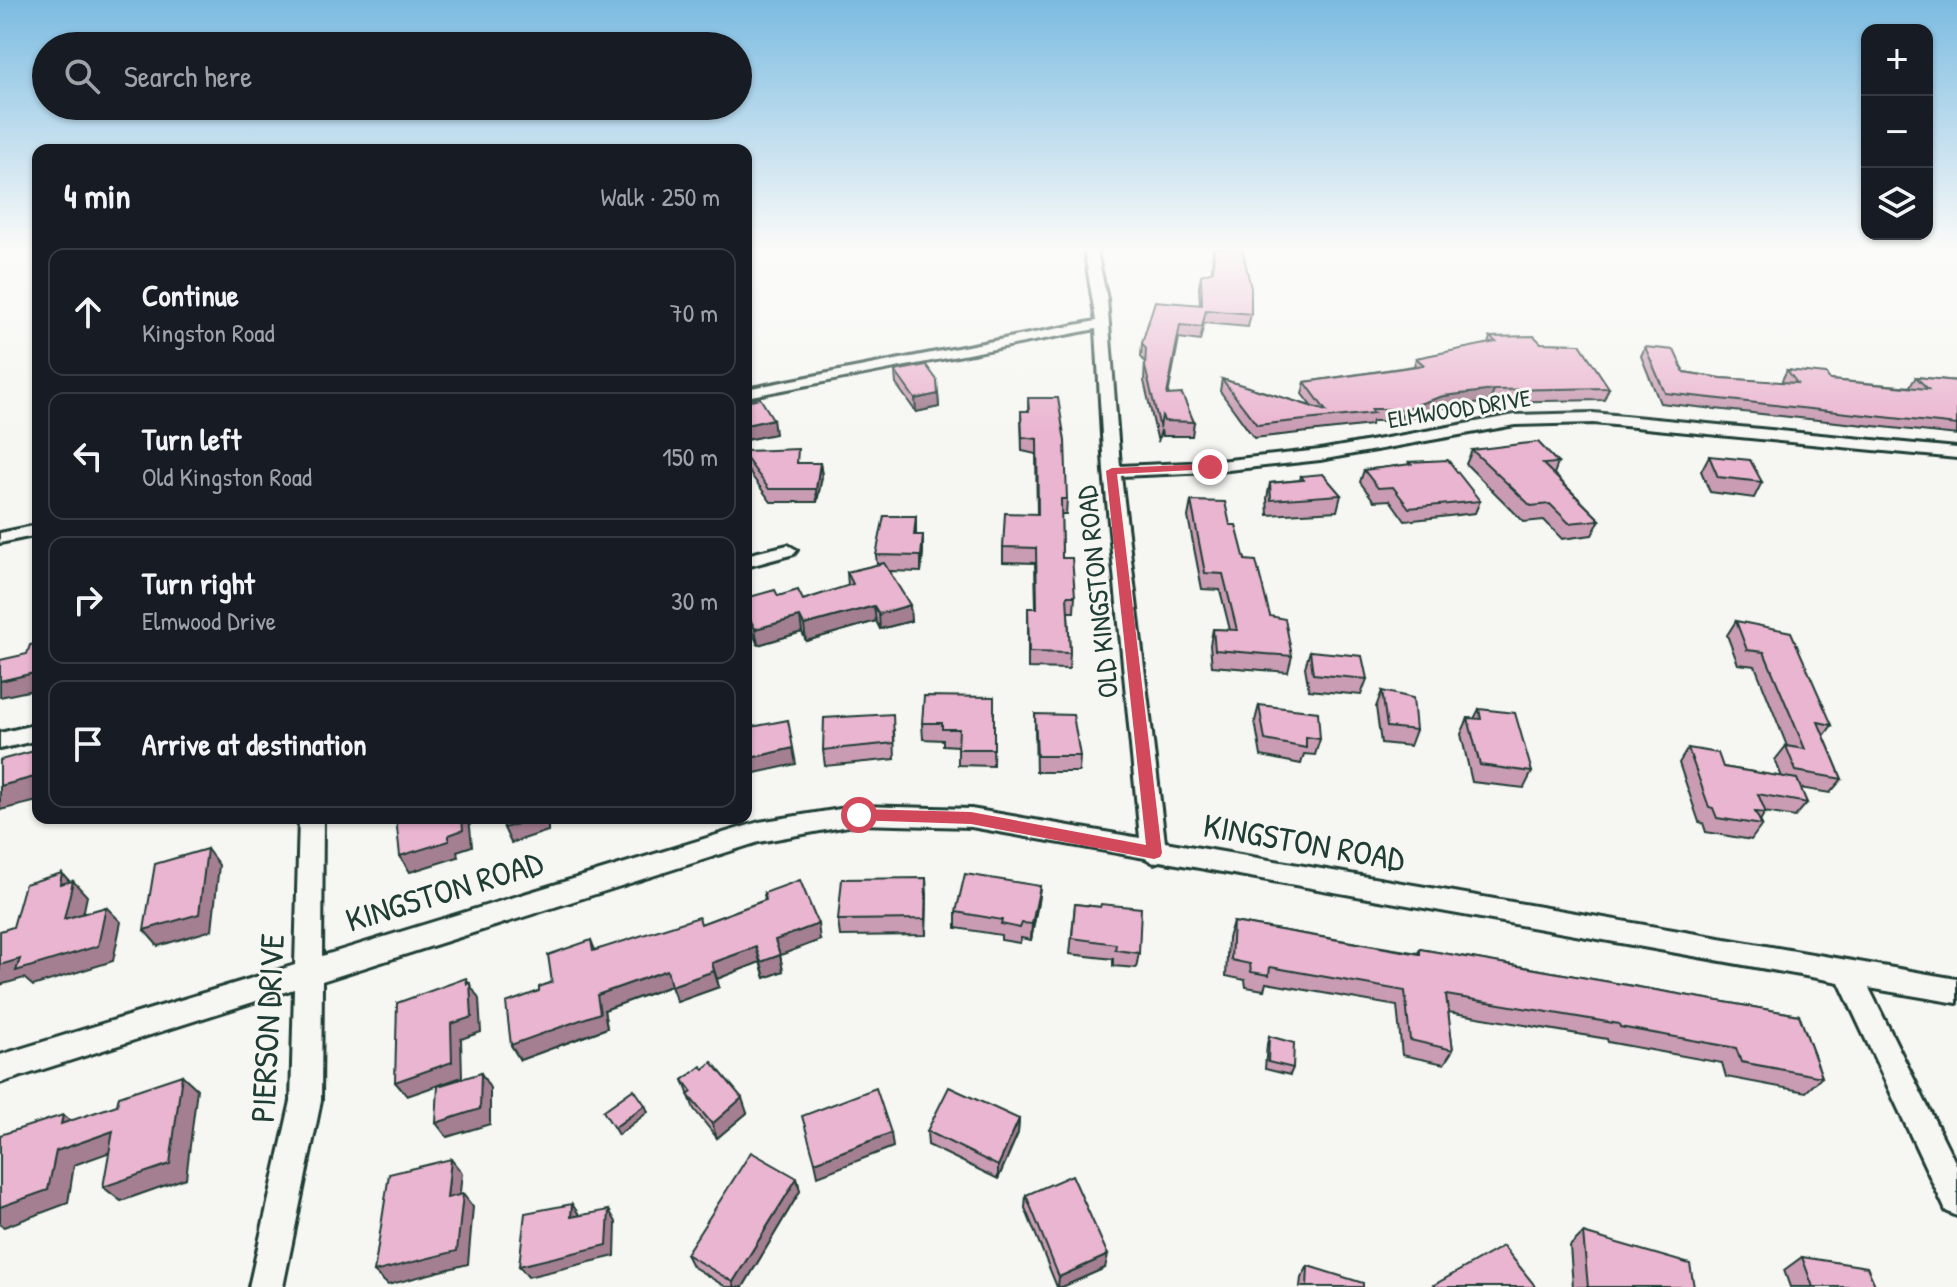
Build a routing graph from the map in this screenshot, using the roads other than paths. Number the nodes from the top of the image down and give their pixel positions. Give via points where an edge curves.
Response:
1 (1101, 308) edge
2 (1100, 324) junction
3 (752, 392) edge
4 (1957, 453) edge
5 (1112, 471) junction
6 (32, 531) edge
7 (0, 538) edge
8 (788, 550) dead end
9 (752, 559) edge
10 (32, 733) edge
11 (0, 741) edge
12 (311, 824) edge
13 (1154, 853) junction
14 (306, 971) junction
15 (1848, 973) junction
16 (1957, 991) edge
17 (0, 1069) edge
18 (1957, 1200) edge
19 (266, 1287) edge

1 - 2 street, OLD KINGSTON ROAD
2 - 3 street
2 - 5 street, OLD KINGSTON ROAD
4 - 5 street, ELMWOOD DRIVE via 1593,418 1515,420 1320,455
5 - 13 street, OLD KINGSTON ROAD
6 - 7 street
8 - 9 street
10 - 11 street
12 - 14 street, PIERSON DRIVE
13 - 14 street, KINGSTON ROAD via 971,818 859,815 759,832
13 - 15 street, KINGSTON ROAD
14 - 17 street, KINGSTON ROAD
14 - 19 street, PIERSON DRIVE via 306,1101
15 - 16 street, KINGSTON ROAD
15 - 18 street

